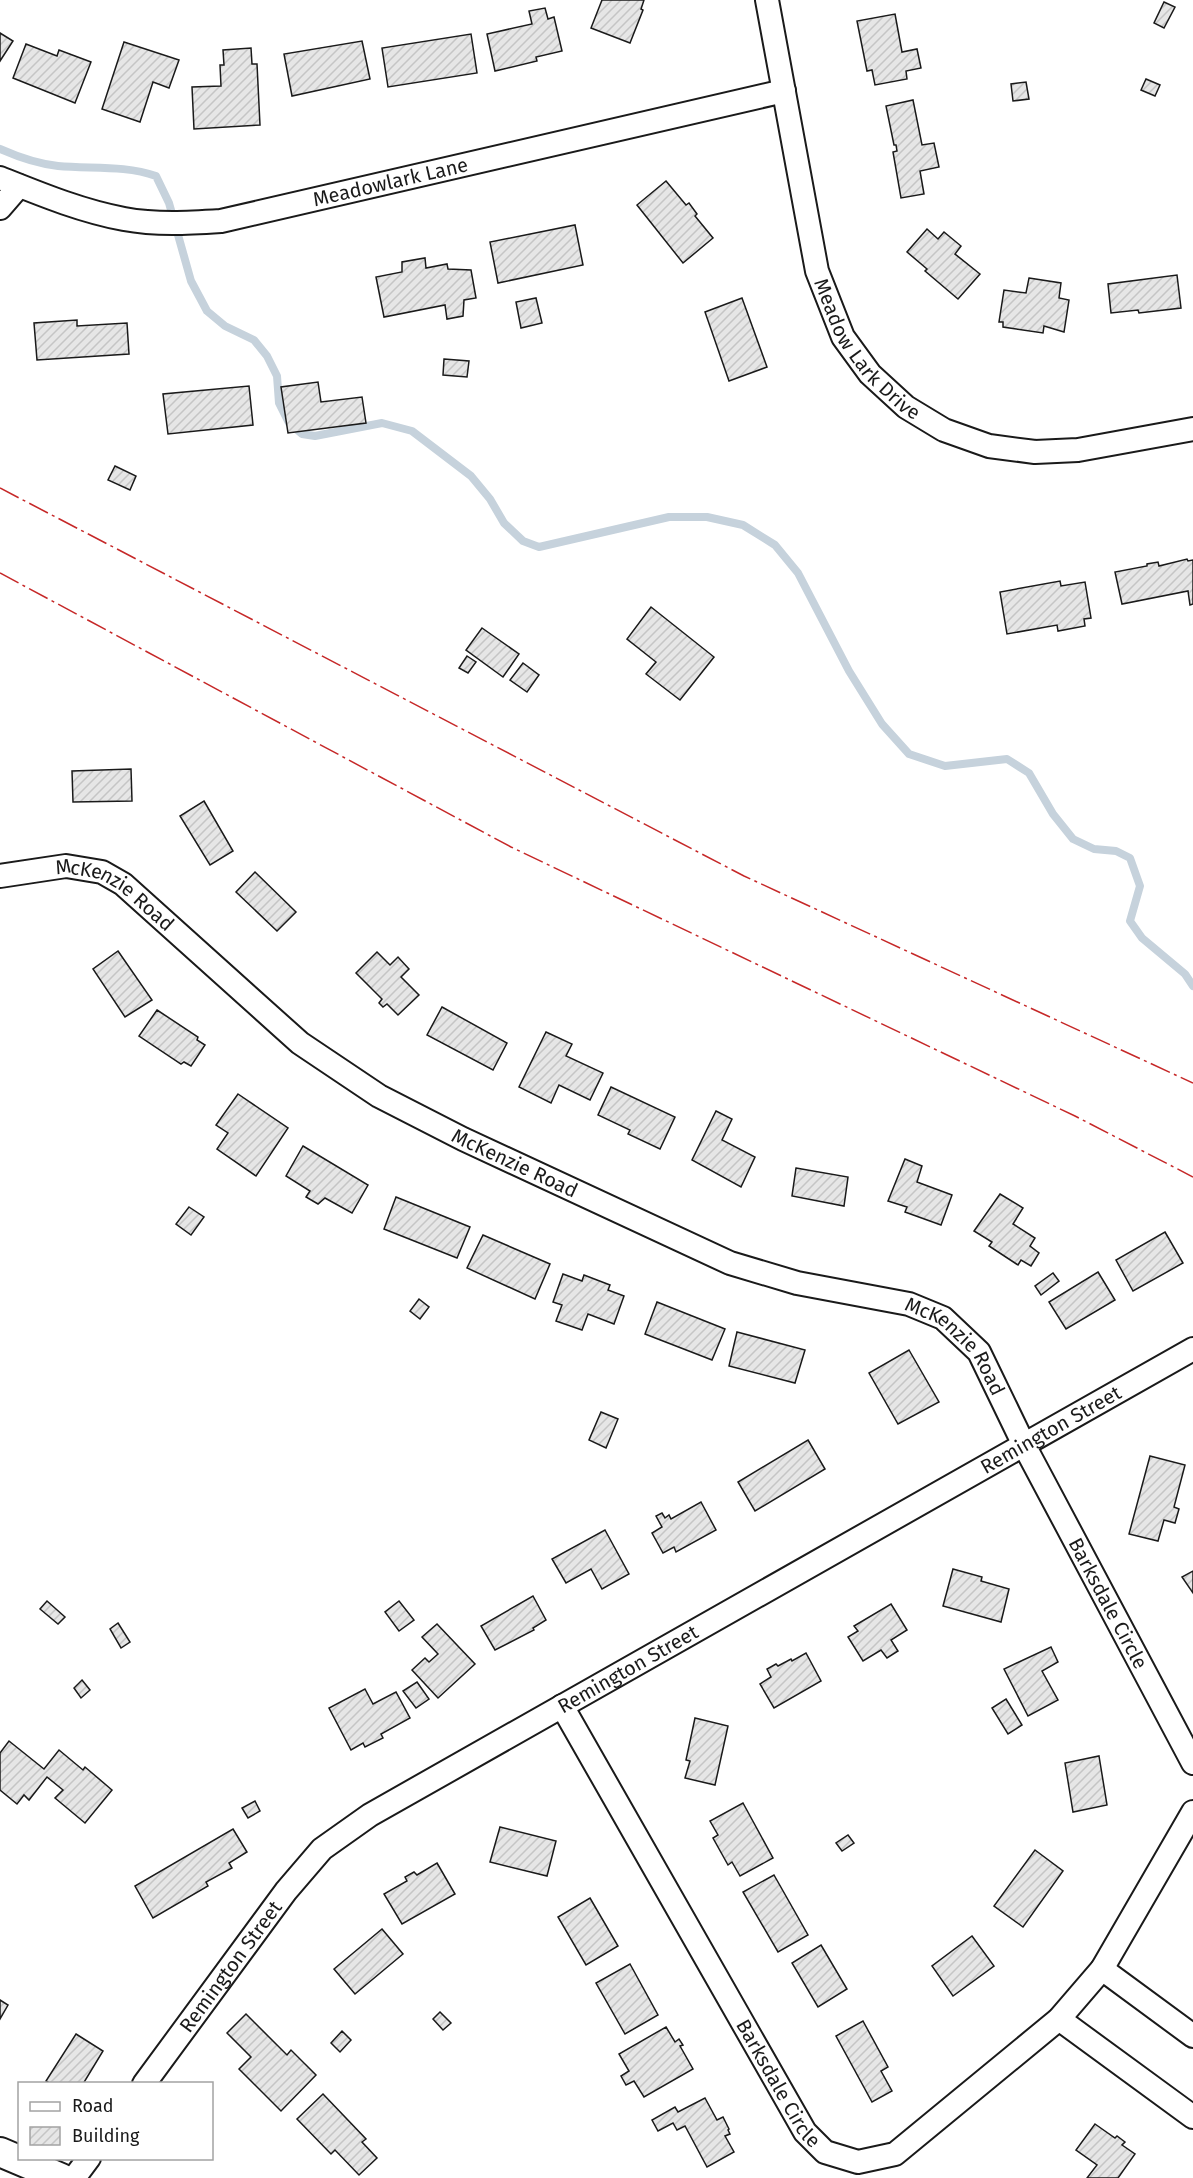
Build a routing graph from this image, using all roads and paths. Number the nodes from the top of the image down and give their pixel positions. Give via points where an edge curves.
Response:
1 (767, 0) edge
2 (784, 91) junction
3 (10, 182) edge
4 (0, 208) edge
5 (1193, 429) edge
6 (0, 876) edge
7 (1193, 1349) edge
8 (1024, 1445) junction
9 (562, 1706) junction
10 (1193, 1763) edge
11 (1193, 1812) edge
12 (1102, 1969) junction
13 (1059, 2019) junction
14 (1193, 2036) edge
15 (145, 2082) edge
16 (1193, 2117) edge
17 (0, 2152) edge
18 (18, 2160) edge
19 (19, 2160) edge
20 (88, 2160) edge
21 (61, 2178) edge
22 (74, 2178) edge

1 - 2 street, Meadow Lark Drive
2 - 3 street, Meadowlark Lane via 221,221 125,219 81,209
2 - 5 street, Meadow Lark Drive via 817,271 843,337 870,374 906,407 944,430 989,446 1035,452 1078,450
3 - 4 street
6 - 8 street, McKenzie Road via 66,866 102,872 123,884 300,1043 380,1096 463,1139 730,1263 797,1283 909,1304 943,1318 979,1352
7 - 8 street, Remington Street
8 - 9 street, Remington Street
8 - 10 street, Barksdale Circle
9 - 13 street, Barksdale Circle via 805,2132 825,2152 858,2162 895,2154
9 - 15 street, Remington Street via 370,1815 322,1849 286,1891
11 - 12 street, Barksdale Circle
12 - 13 street, Barksdale Circle
12 - 14 street
13 - 16 street
17 - 18 street
19 - 21 street
20 - 22 street

